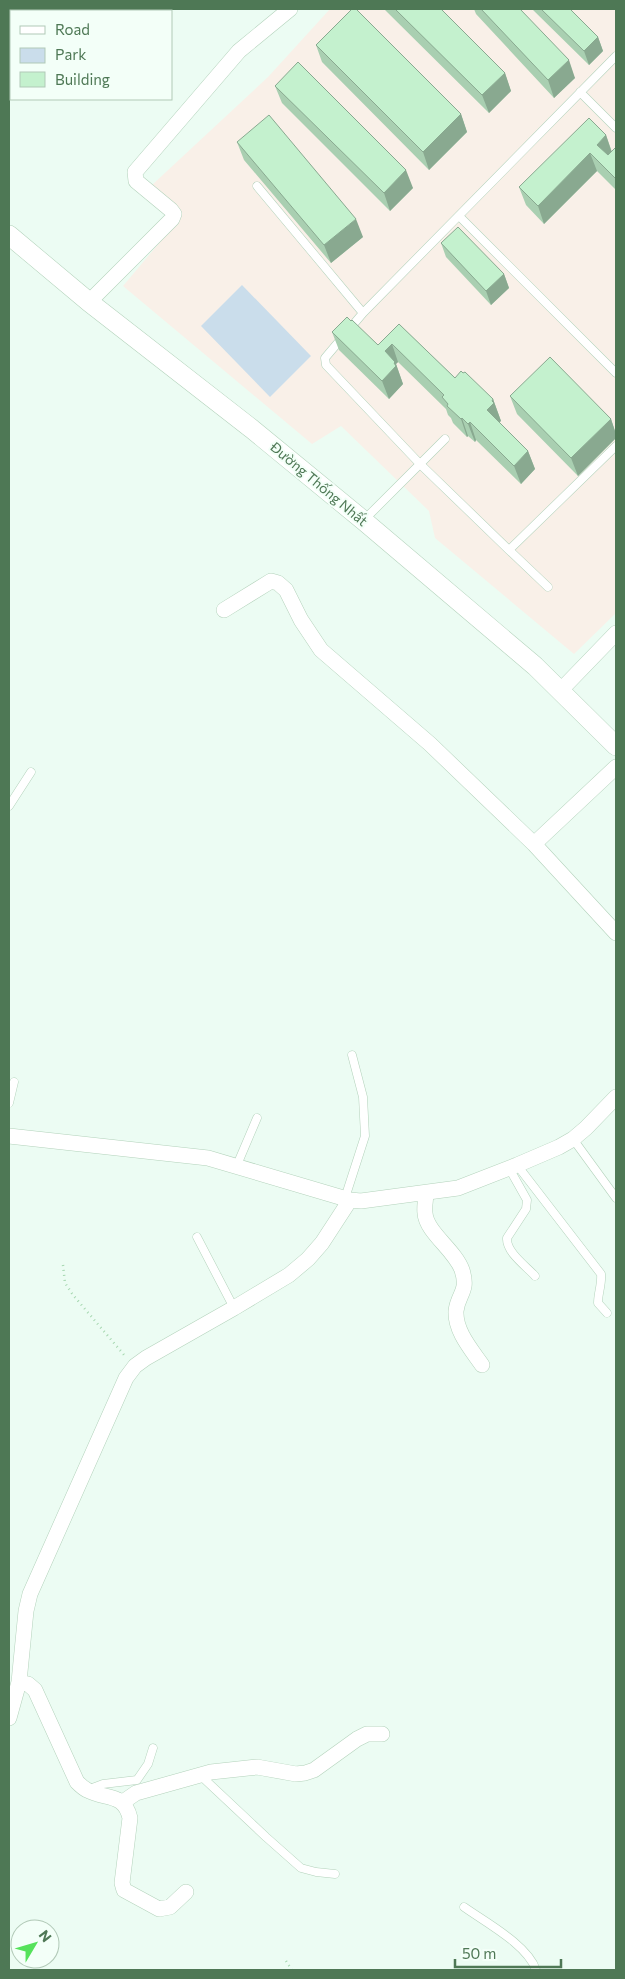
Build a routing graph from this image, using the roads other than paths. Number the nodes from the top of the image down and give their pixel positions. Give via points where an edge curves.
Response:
1 (290, 9) edge
2 (616, 56) edge
3 (580, 92) junction
4 (616, 128) edge
5 (257, 186) dead end
6 (458, 216) junction
7 (9, 236) edge
8 (88, 302) junction
9 (363, 313) junction
10 (616, 373) edge
11 (446, 439) dead end
12 (616, 446) edge
13 (420, 464) junction
14 (364, 521) junction
15 (508, 550) junction
16 (548, 587) dead end
17 (224, 610) dead end
18 (616, 633) edge
19 (560, 691) junction
20 (616, 746) edge
21 (616, 768) edge
22 (31, 772) dead end
23 (9, 806) edge
24 (534, 844) junction
25 (616, 933) edge
26 (352, 1055) dead end
27 (14, 1082) dead end
28 (616, 1097) edge
29 (9, 1103) edge
30 (257, 1118) dead end
31 (9, 1136) edge
32 (573, 1139) junction
33 (237, 1165) junction
34 (513, 1166) junction
35 (426, 1193) junction
36 (616, 1198) edge
37 (347, 1199) junction
38 (197, 1237) dead end
39 (535, 1276) dead end
40 (234, 1308) junction
41 (607, 1313) dead end
42 (482, 1365) dead end
43 (19, 1682) junction
44 (9, 1718) edge
45 (382, 1734) dead end
46 (153, 1748) dead end
47 (200, 1775) junction
48 (87, 1790) junction
49 (123, 1802) junction
50 (335, 1874) dead end
51 (186, 1892) dead end
52 (464, 1907) dead end
53 (536, 1970) edge

1 - 8 street via 239,52 135,172 136,181 174,214
2 - 3 lane
3 - 4 lane
3 - 6 lane
5 - 9 lane
6 - 9 lane
6 - 10 lane
7 - 8 street, Đường Thống Nhất
8 - 14 street, Đường Thống Nhất
9 - 13 lane via 329,351 326,365
11 - 13 lane
12 - 15 lane
13 - 14 lane
13 - 15 lane
14 - 19 street, Đường Thống Nhất via 535,666
15 - 16 lane
17 - 24 street via 271,581 278,583 286,590 321,650 430,744
18 - 19 street
19 - 20 street, Đường Thống Nhất
21 - 24 street
22 - 23 lane
24 - 25 street
26 - 37 lane via 363,1097 365,1136
27 - 29 lane
28 - 32 street
30 - 33 lane
31 - 33 street via 208,1158
32 - 34 street
32 - 36 lane
33 - 37 street
34 - 35 street via 458,1188
34 - 39 lane via 527,1200 526,1209 507,1243
34 - 41 lane via 601,1274 598,1303
35 - 37 street via 361,1201
35 - 42 street via 428,1222 455,1256 465,1281 456,1309 460,1333
37 - 40 street via 322,1243 308,1260
38 - 40 lane
40 - 43 street via 146,1358 126,1378 35,1579 26,1611
43 - 44 street
43 - 48 street via 35,1690 77,1782
45 - 47 street via 367,1734 357,1739 314,1770 296,1774 257,1766
46 - 48 lane via 148,1764 137,1780 103,1784
47 - 49 street via 136,1794
47 - 50 lane via 301,1868
48 - 49 street
49 - 51 street via 130,1818 122,1883 124,1890 159,1909 170,1907
52 - 53 lane via 514,1942

